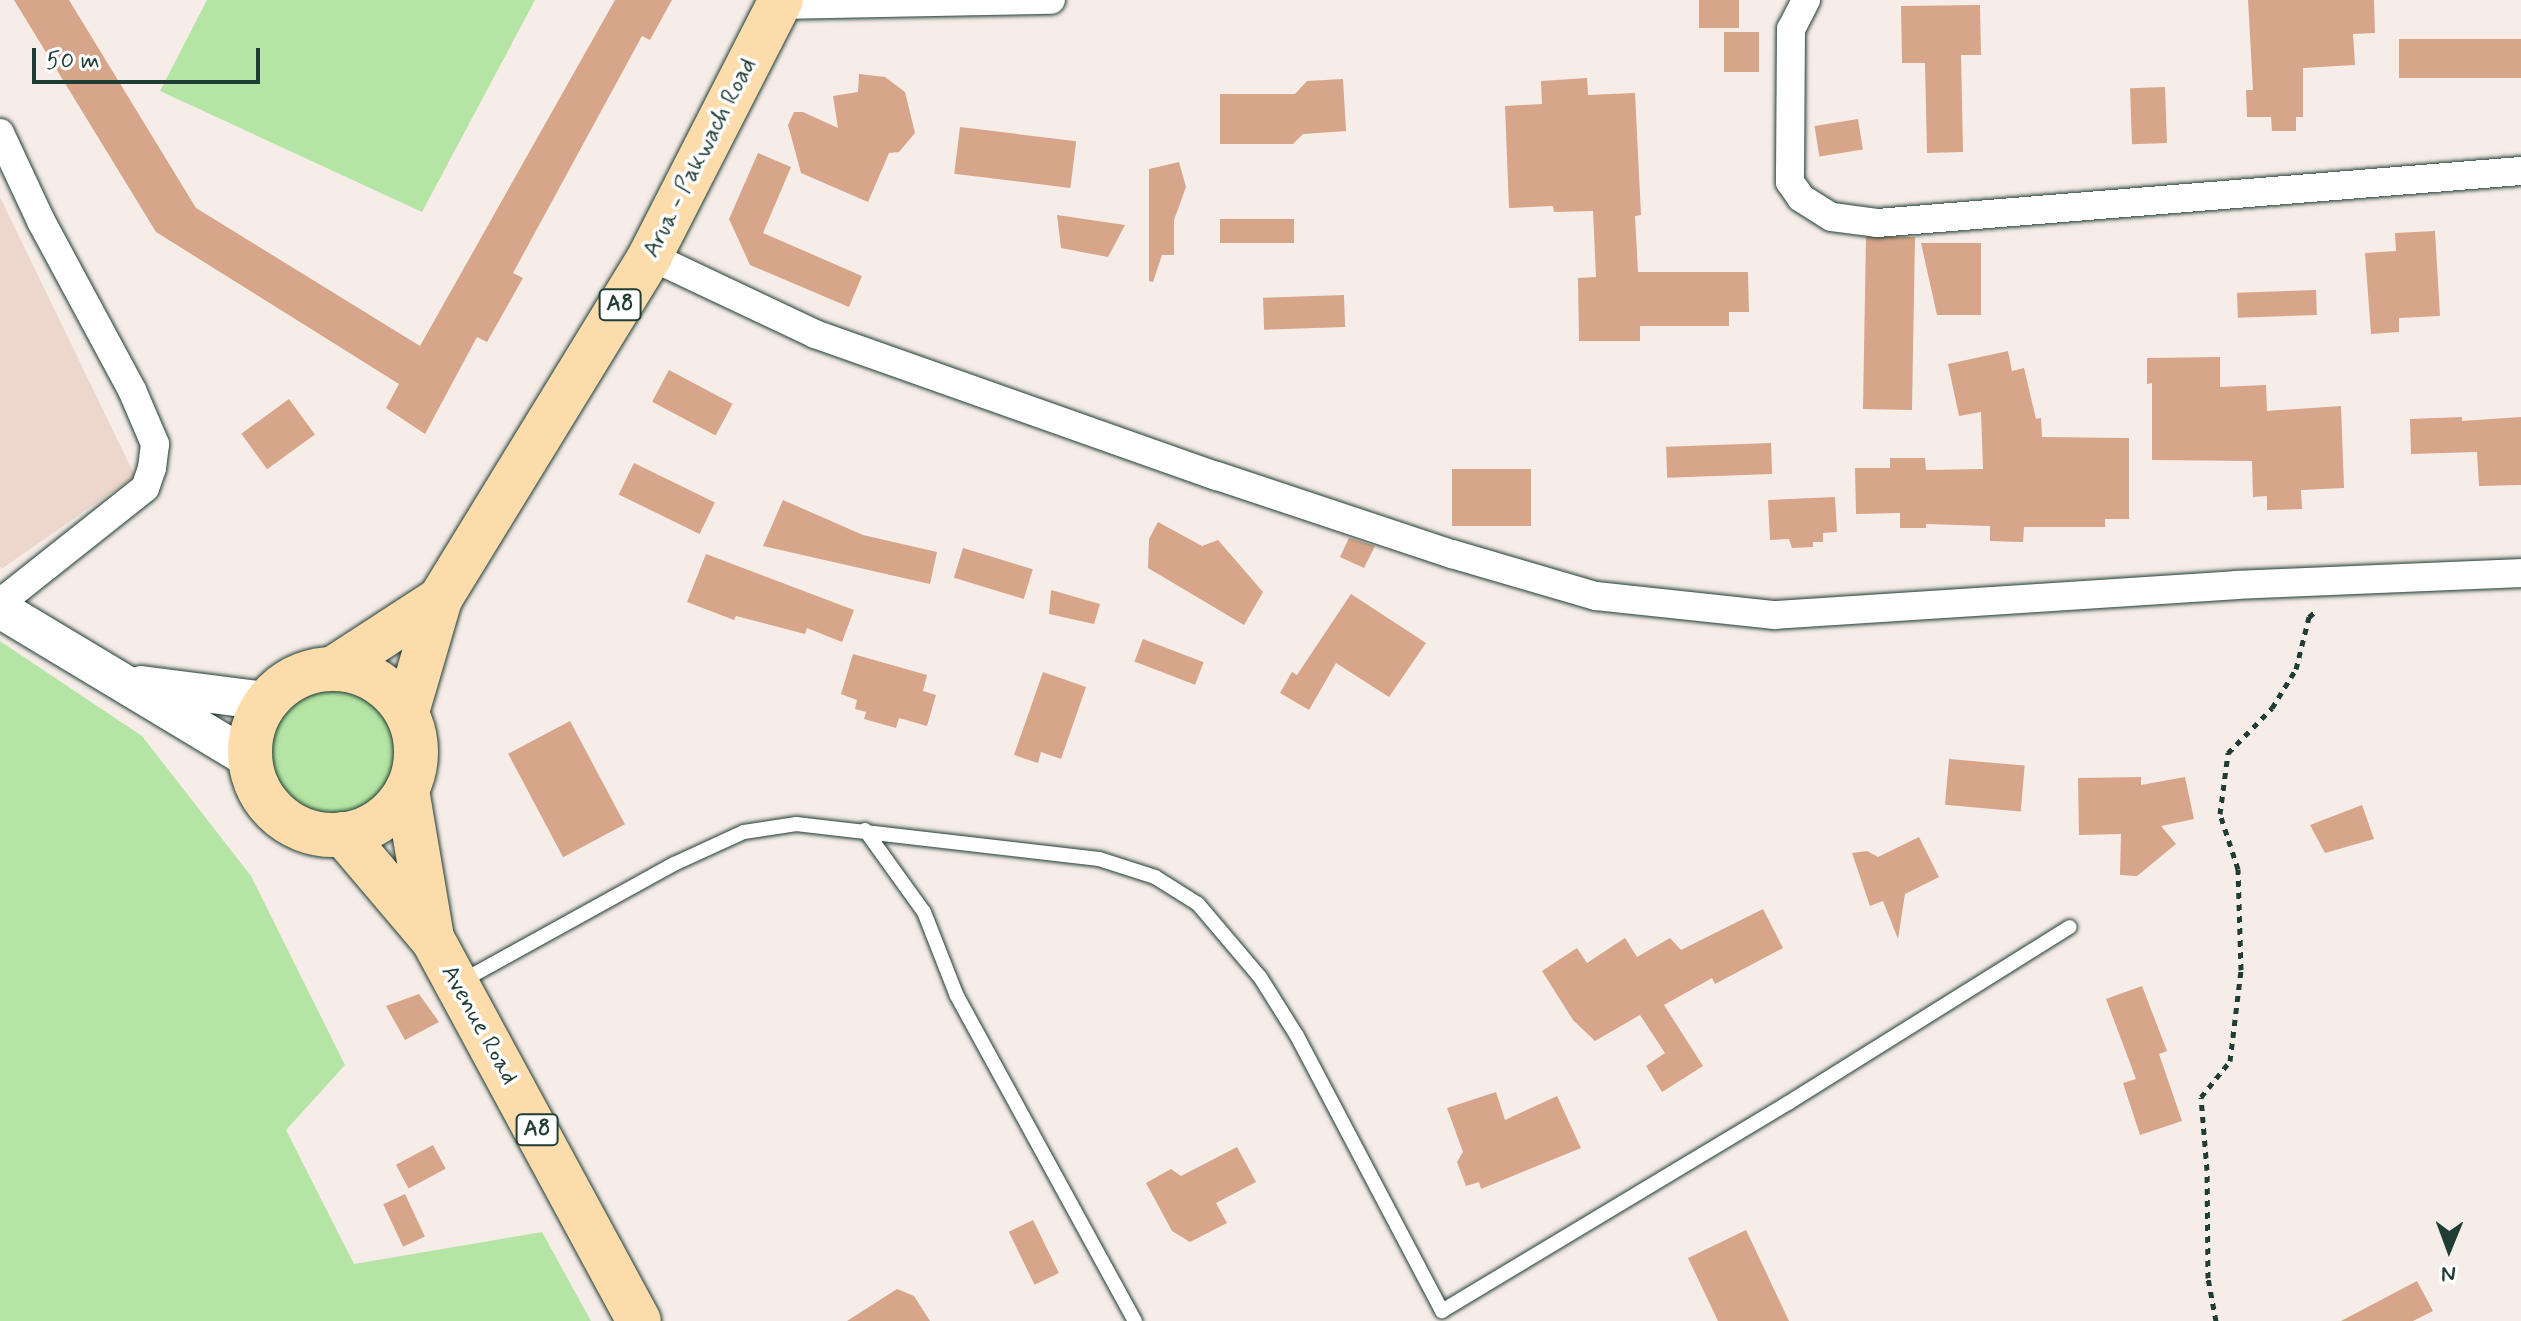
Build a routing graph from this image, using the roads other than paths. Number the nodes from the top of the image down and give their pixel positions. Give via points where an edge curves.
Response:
1 (1051, 0) edge
2 (1806, 0) edge
3 (780, 2) edge
4 (0, 133) edge
5 (2521, 171) edge
6 (650, 256) junction
7 (2521, 573) edge
8 (440, 599) junction
9 (0, 606) edge
10 (334, 668) junction
11 (130, 684) junction
12 (266, 701) junction
13 (407, 712) junction
14 (250, 759) junction
15 (407, 790) junction
16 (865, 830) junction
17 (343, 834) junction
18 (2070, 927) dead end
19 (433, 940) junction
20 (458, 983) junction
21 (1445, 1316) edge
22 (639, 1321) edge
23 (1135, 1321) edge

1 - 3 street
2 - 5 street via 1791,29 1790,182 1801,198 1832,217 1877,223
3 - 6 main road, Arua - Pakwach Road / A8
4 - 9 street via 155,444 145,488
6 - 7 street via 815,334 1232,481 1596,596 1775,615
6 - 8 main road, Arua - Pakwach Road / A8
8 - 10 main road, Arua - Pakwach Road
8 - 13 main road, Arua - Pakwach Road / A8
9 - 11 main road
10 - 12 main road, A8 via 296,677
10 - 13 main road, A8 via 376,680
11 - 12 main road
11 - 14 main road
12 - 14 main road, A8 via 253,729
13 - 15 main road, A8 via 417,751
14 - 17 main road, A8 via 273,810 305,830
15 - 17 main road, A8 via 380,820
15 - 19 main road, Avenue Road / A8
16 - 20 lane via 796,824 744,832 674,864
16 - 21 lane via 1099,859 1155,877 1198,904 1260,977 1297,1036
16 - 23 lane via 924,912 957,996
17 - 19 main road, Avenue Road
18 - 21 lane
19 - 20 main road, Avenue Road / A8
20 - 22 main road, Avenue Road / A8

